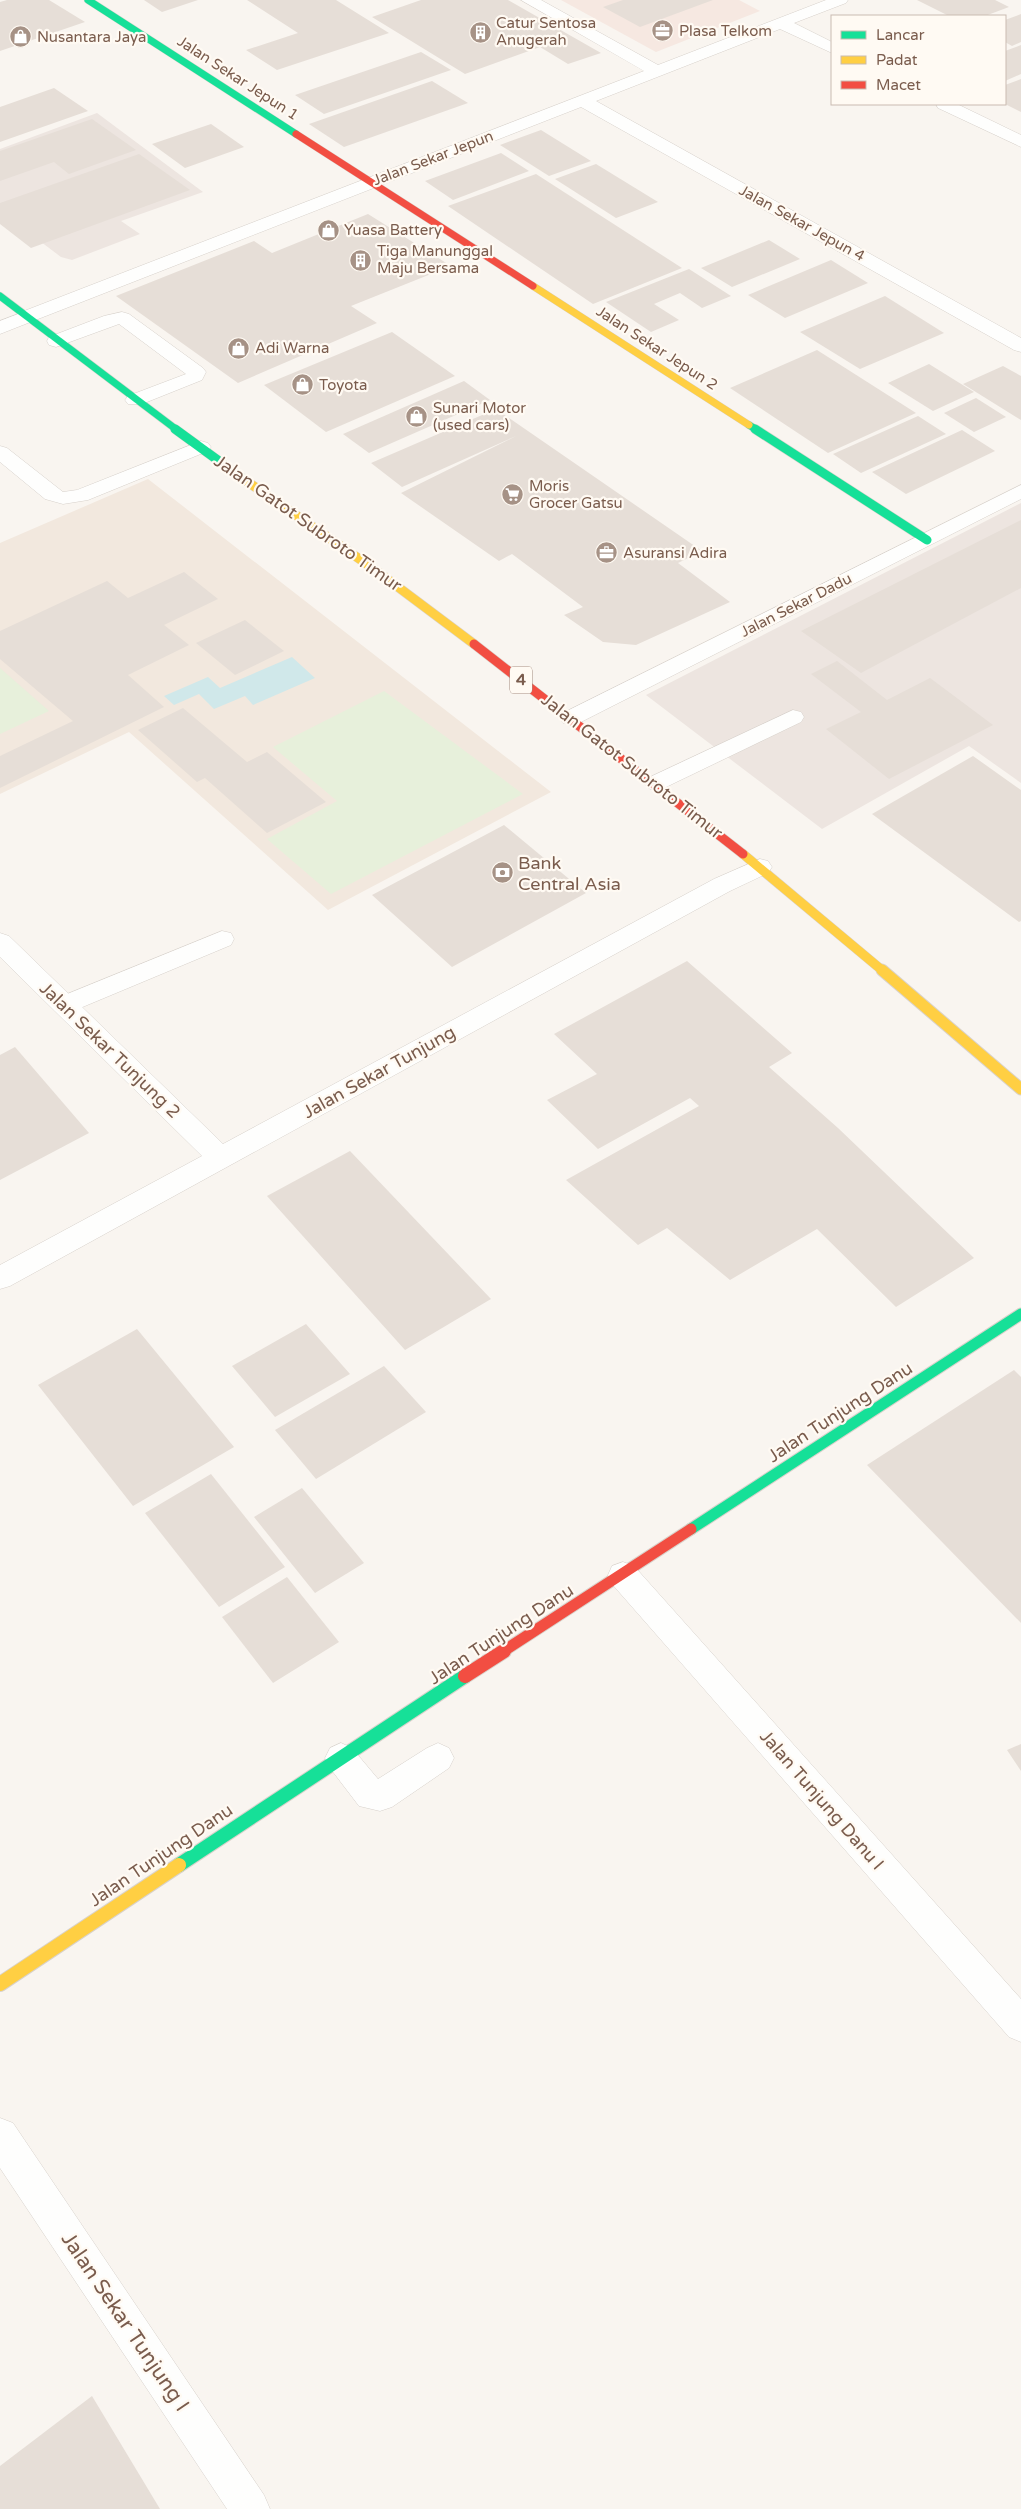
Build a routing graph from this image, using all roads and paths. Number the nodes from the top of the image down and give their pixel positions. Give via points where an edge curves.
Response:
1 (88, 0) edge
2 (529, 0) edge
3 (840, 0) edge
4 (781, 23) junction
5 (831, 48) edge
6 (657, 71) junction
7 (582, 100) junction
8 (946, 105) edge
9 (1021, 142) edge
10 (372, 182) junction
11 (0, 296) edge
12 (26, 317) junction
13 (0, 328) edge
14 (56, 341) junction
15 (1021, 346) edge
16 (135, 400) junction
17 (201, 447) junction
18 (0, 452) edge
19 (1021, 492) edge
20 (927, 540) junction
21 (571, 718) junction
22 (793, 718) dead end
23 (656, 783) junction
24 (760, 867) junction
25 (222, 939) dead end
26 (0, 942) edge
27 (64, 1006) junction
28 (1021, 1089) edge
29 (221, 1158) junction
30 (0, 1278) edge
31 (1021, 1314) edge
32 (623, 1575) junction
33 (341, 1758) junction
34 (438, 1758) dead end
35 (0, 1984) edge
36 (1021, 2025) edge
37 (0, 2136) edge
38 (250, 2509) edge

1 - 10 main road, Jalan Sekar Jepun 1
2 - 6 street
3 - 4 street, Jalan Sekar Jepun
4 - 5 street
4 - 6 street, Jalan Sekar Jepun
6 - 7 street, Jalan Sekar Jepun
7 - 10 street, Jalan Sekar Jepun
7 - 15 street, Jalan Sekar Jepun 4
8 - 9 street
10 - 12 street, Jalan Sekar Jepun
10 - 20 main road, Jalan Sekar Jepun 2
11 - 12 main road, Jalan Gatot Subroto Timur / 4
12 - 13 street
12 - 14 main road, Jalan Gatot Subroto Timur / 4
14 - 16 main road, Jalan Gatot Subroto Timur / 4
14 - 16 street via 122,318 196,372 190,379
16 - 17 main road, Jalan Gatot Subroto Timur / 4
17 - 18 street, Jalan Gatot Subroto Timur via 81,496 64,498 52,495
17 - 21 main road, Jalan Gatot Subroto Timur / 4 via 385,577
19 - 20 street, Jalan Sekar Dadu
20 - 21 street, Jalan Sekar Dadu
21 - 23 main road, Jalan Gatot Subroto Timur / 4
22 - 23 street
23 - 24 main road, Jalan Gatot Subroto Timur / 4
24 - 28 main road, Jalan Gatot Subroto Timur / 4
24 - 29 street, Jalan Sekar Tunjung
25 - 27 street
26 - 27 street, Jalan Sekar Tunjung 2
27 - 29 street, Jalan Sekar Tunjung 2
29 - 30 street, Jalan Sekar Tunjung
31 - 32 main road, Jalan Tunjung Danu
32 - 33 main road, Jalan Tunjung Danu
32 - 36 street, Jalan Tunjung Danu I
33 - 34 street via 371,1795 380,1796
33 - 35 main road, Jalan Tunjung Danu
37 - 38 street, Jalan Sekar Tunjung I

